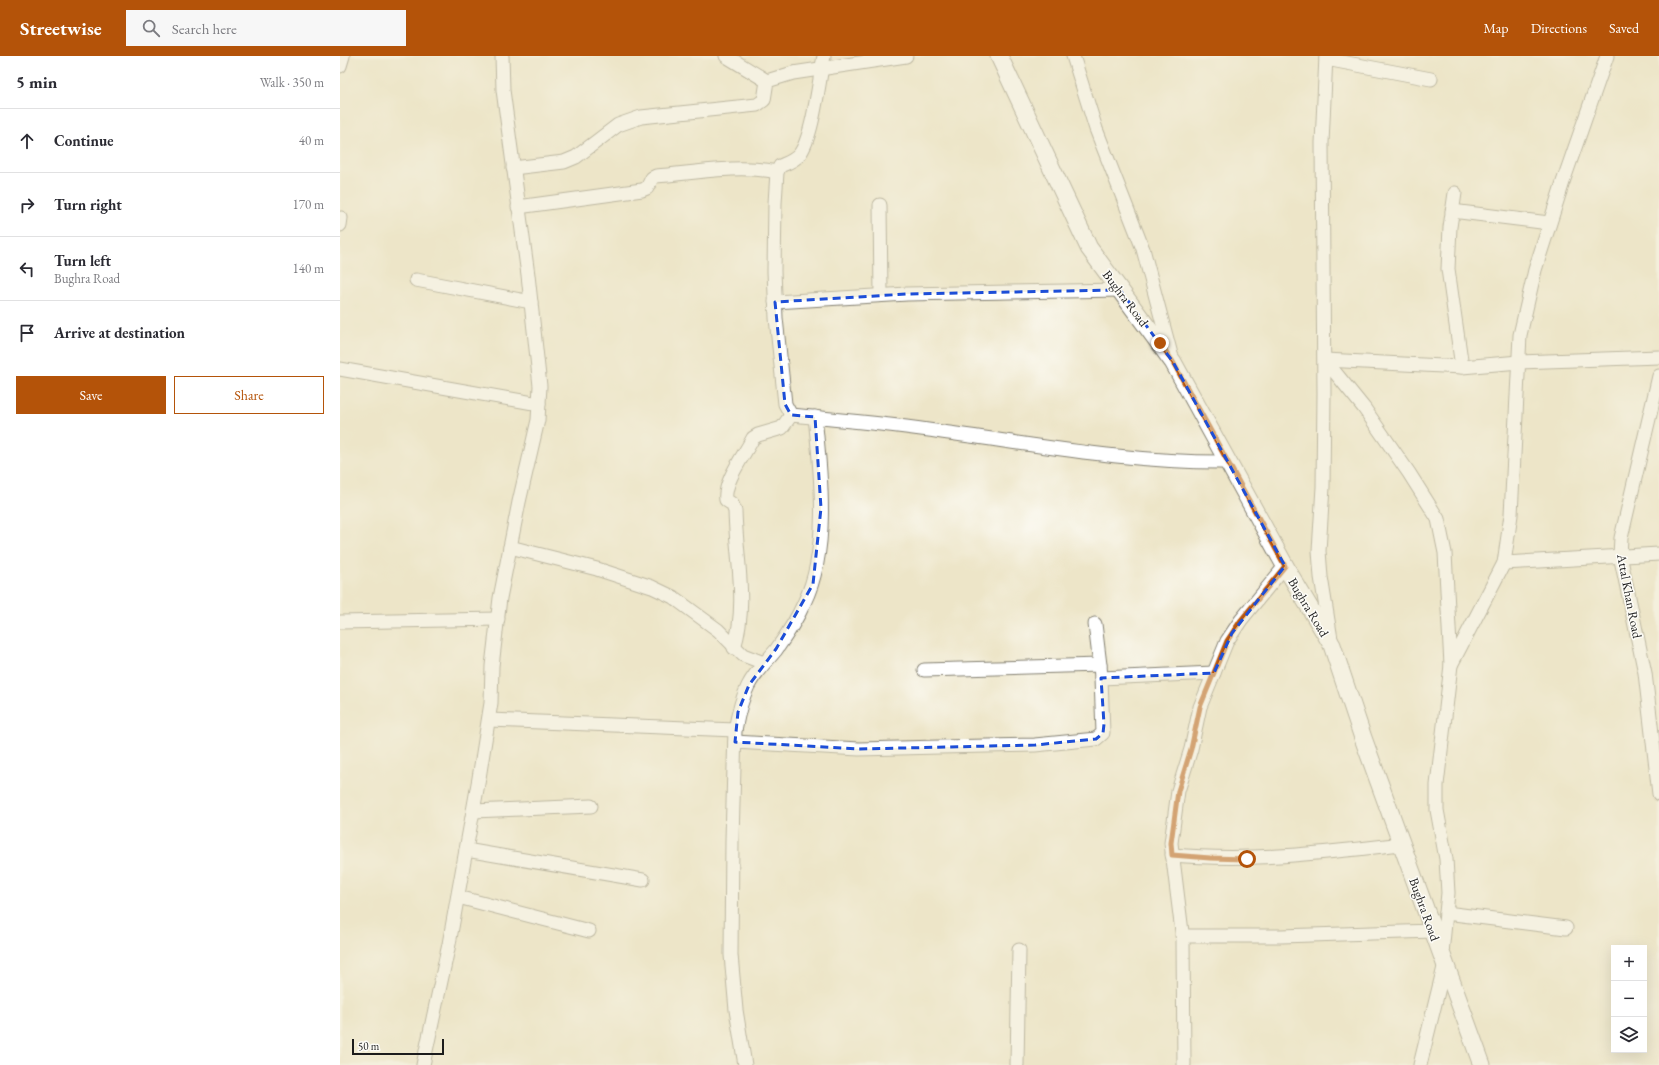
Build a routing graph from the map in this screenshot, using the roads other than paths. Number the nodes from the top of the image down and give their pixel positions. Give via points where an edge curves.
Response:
1 (343, 56) edge
2 (502, 56) edge
3 (726, 56) edge
4 (824, 56) edge
5 (906, 56) edge
6 (999, 56) edge
7 (1073, 56) edge
8 (1607, 56) edge
9 (1326, 57) edge
10 (340, 66) edge
11 (822, 69) junction
12 (1431, 79) dead end
13 (767, 81) junction
14 (513, 168) junction
15 (777, 172) junction
16 (1455, 193) dead end
17 (880, 205) dead end
18 (518, 207) junction
19 (1452, 211) junction
20 (1550, 223) junction
21 (416, 280) dead end
22 (1120, 290) junction
23 (881, 295) junction
24 (531, 302) junction
25 (775, 302) junction
26 (1659, 357) edge
27 (1325, 360) junction
28 (1173, 362) junction
29 (1519, 362) junction
30 (1462, 367) junction
31 (340, 369) edge
32 (1659, 376) edge
33 (539, 404) junction
34 (790, 415) junction
35 (815, 417) junction
36 (1228, 462) junction
37 (510, 546) junction
38 (1659, 554) edge
39 (1620, 555) junction
40 (1504, 562) junction
41 (1285, 566) junction
42 (498, 619) junction
43 (340, 622) edge
44 (1095, 624) dead end
45 (1332, 645) junction
46 (734, 648) junction
47 (764, 663) junction
48 (1451, 666) junction
49 (924, 670) dead end
50 (1101, 672) junction
51 (1214, 673) junction
52 (489, 720) junction
53 (735, 736) junction
54 (1659, 794) edge
55 (591, 806) dead end
56 (473, 811) junction
57 (1402, 844) junction
58 (466, 850) junction
59 (1172, 855) junction
60 (643, 880) dead end
61 (458, 897) junction
62 (1446, 913) junction
63 (1566, 928) dead end
64 (589, 931) dead end
65 (1433, 931) junction
66 (1182, 936) junction
67 (1019, 950) dead end
68 (1443, 959) junction
69 (424, 1065) edge
70 (745, 1065) edge
71 (1017, 1065) edge
72 (1184, 1065) edge
73 (1420, 1065) edge
74 (1482, 1065) edge

1 - 10 street
2 - 14 street via 503,90
3 - 13 street
4 - 11 street
5 - 11 street
6 - 22 street, Bughra Road via 1089,248
7 - 28 street via 1096,129 1143,249
8 - 20 street
9 - 12 street
9 - 27 street via 1322,143
11 - 13 street via 784,75
11 - 15 street via 809,131 802,151 791,162 780,166
13 - 14 street via 764,100 757,105 641,117 618,125 576,157 564,162
14 - 18 street
15 - 18 street via 764,169 722,170 656,176 647,188 642,190
15 - 25 street via 774,218
16 - 19 street
17 - 23 street
18 - 24 street
19 - 20 street
19 - 30 street via 1448,269
20 - 29 street via 1535,270 1520,335
21 - 24 street
22 - 23 street
22 - 28 street, Bughra Road
23 - 25 street
24 - 33 street via 540,386
25 - 34 street via 785,404
26 - 29 street
27 - 30 street
27 - 45 street via 1319,551
27 - 48 street via 1364,408 1438,519 1445,553
28 - 36 street, Bughra Road
29 - 30 street
29 - 40 street via 1511,515
31 - 33 street
32 - 39 street, Attal Khan Road via 1621,538
33 - 37 street via 538,420
34 - 35 street
34 - 46 street via 782,428 753,438 726,492 726,500 732,504 735,512 740,575 739,633
35 - 36 street via 1183,463
35 - 47 street via 821,473 821,508 813,584 804,605
36 - 41 street, Bughra Road
37 - 42 street
37 - 46 street via 597,569 652,587 673,597 718,630
38 - 39 street
39 - 40 street
39 - 54 street, Attal Khan Road via 1645,673
40 - 48 street
41 - 45 street, Bughra Road
41 - 51 street via 1232,633
42 - 43 street
42 - 52 street
44 - 50 street
45 - 57 street, Bughra Road
46 - 47 street via 743,655
47 - 53 street via 748,685 738,712
48 - 62 street via 1437,797 1446,859
49 - 50 street
50 - 51 street
50 - 53 street via 1104,724 1103,733 1096,739 1035,745 859,749
51 - 59 street via 1200,707 1178,791 1171,843
52 - 53 street
52 - 56 street
53 - 70 street via 731,955
55 - 56 street
56 - 58 street
57 - 59 street via 1254,858
57 - 65 street, Bughra Road
58 - 60 street
58 - 61 street
59 - 66 street
61 - 64 street
61 - 69 street
62 - 63 street
62 - 68 street
65 - 66 street
65 - 68 street, Bughra Road
66 - 72 street
67 - 71 street
68 - 73 street
68 - 74 street, Bughra Road

